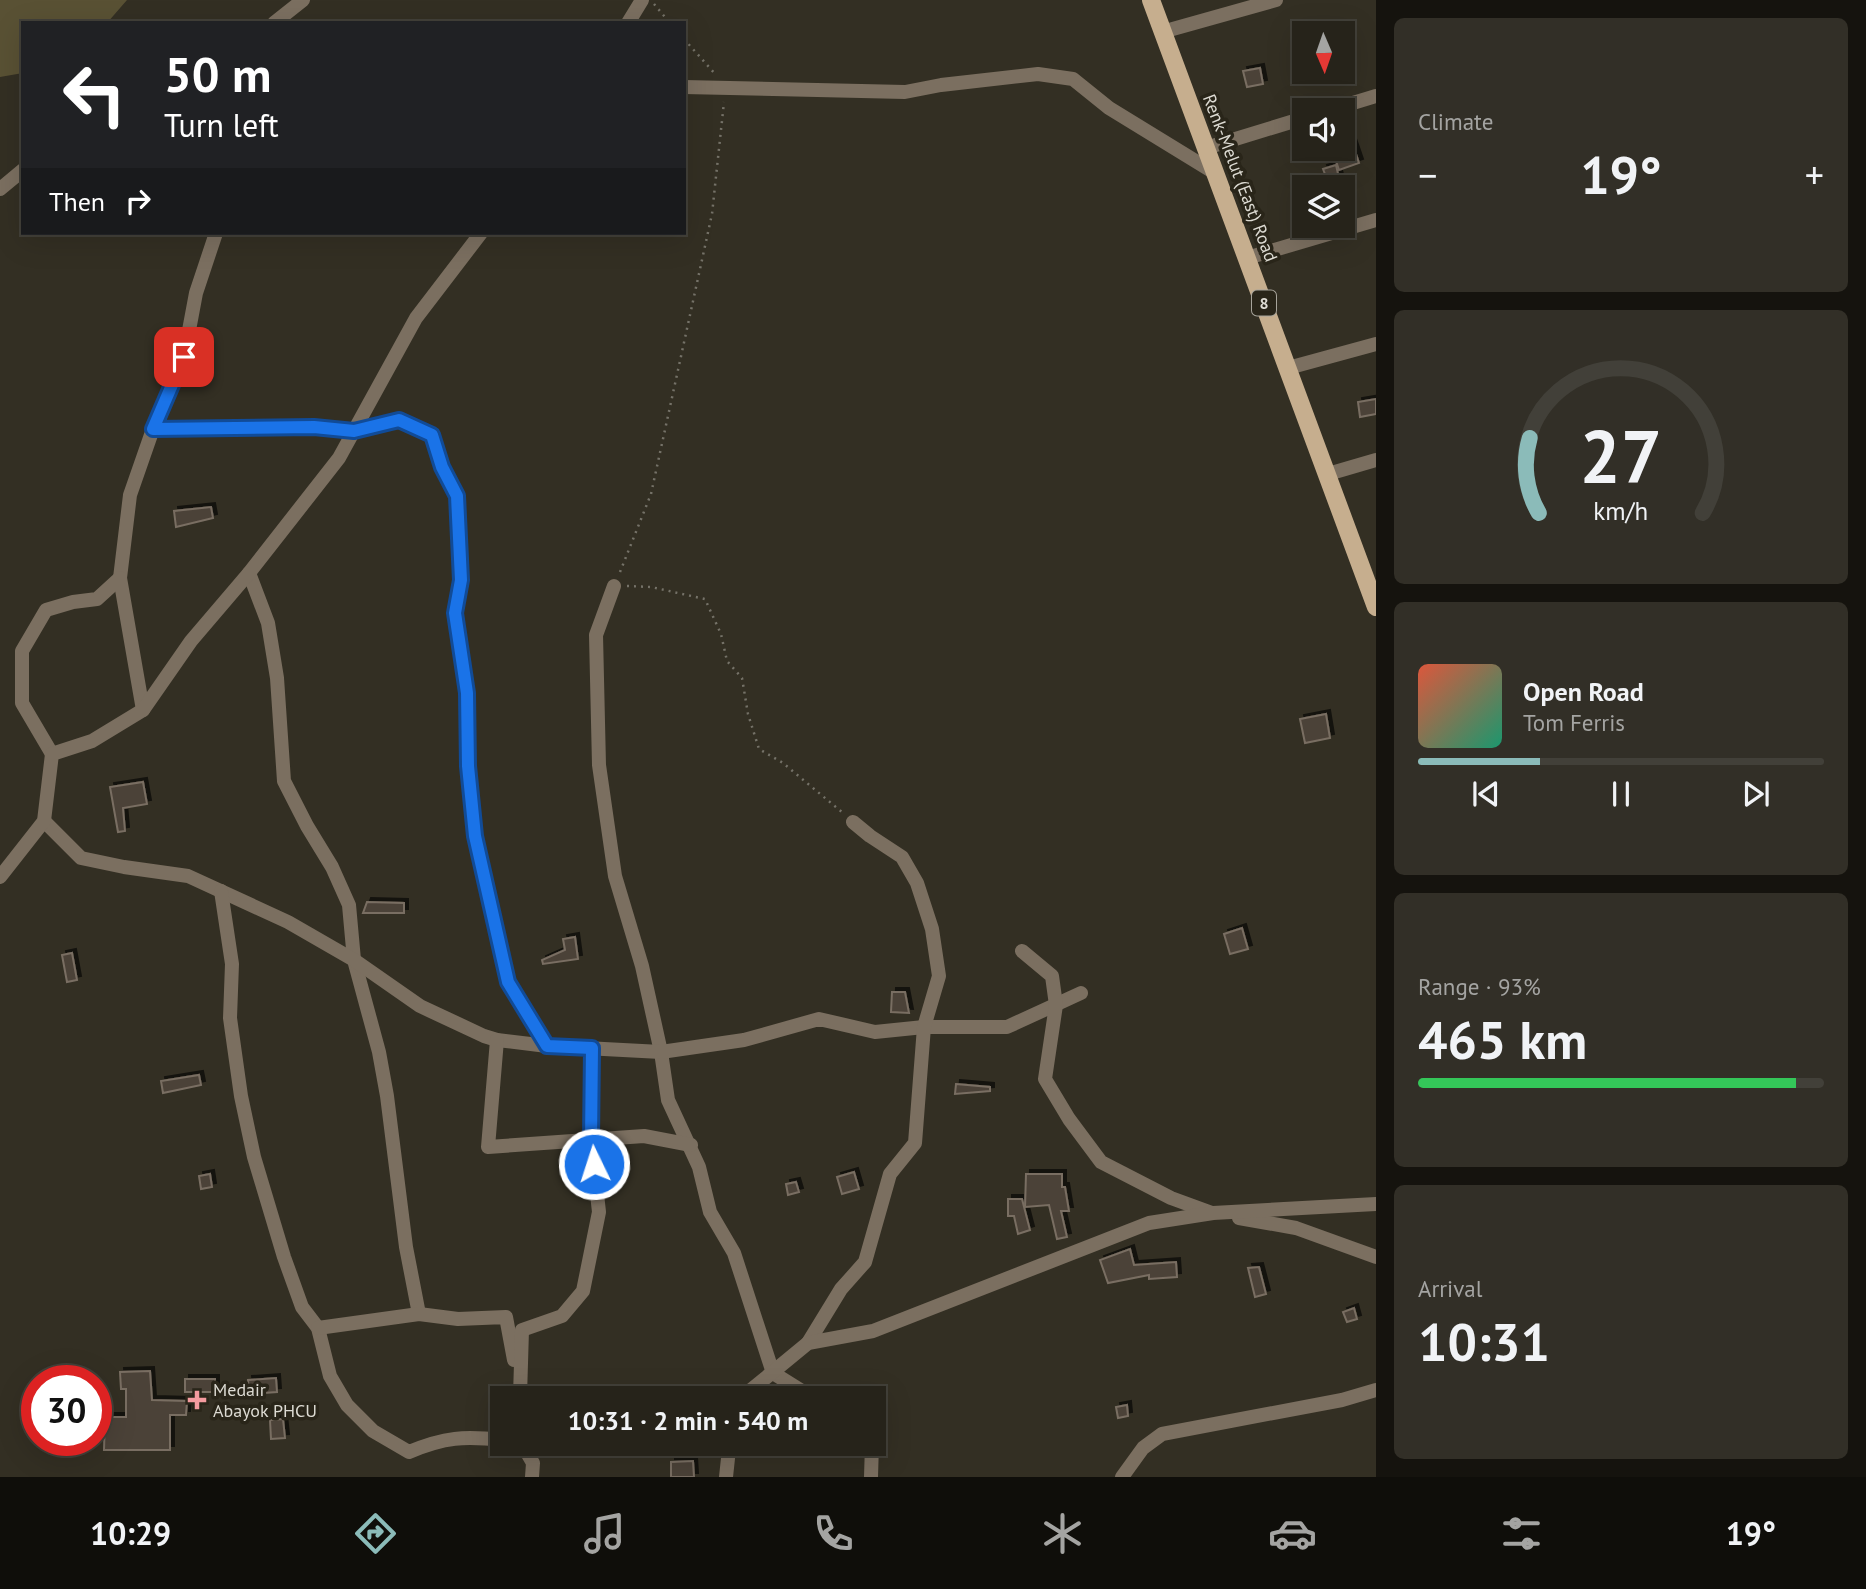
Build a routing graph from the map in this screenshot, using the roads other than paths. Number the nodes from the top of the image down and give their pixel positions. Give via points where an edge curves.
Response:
1 (642, 0) edge
2 (1151, 0) edge
3 (1276, 0) edge
4 (298, 4) edge
5 (277, 21) edge
6 (287, 21) edge
7 (629, 21) edge
8 (1162, 32) junction
9 (686, 87) edge
10 (1376, 96) edge
11 (1355, 102) edge
12 (1292, 122) edge
13 (1206, 148) junction
14 (21, 172) edge
15 (1215, 173) junction
16 (0, 189) edge
17 (1376, 220) edge
18 (215, 235) edge
19 (479, 235) edge
20 (1247, 258) junction
21 (1376, 344) edge
22 (1289, 368) junction
23 (153, 429) junction
24 (354, 431) junction
25 (1376, 460) edge
26 (1328, 474) junction
27 (1370, 572) edge
28 (249, 573) junction
29 (120, 578) junction
30 (614, 586) road end
31 (1376, 607) edge
32 (143, 710) junction
33 (52, 754) junction
34 (44, 821) junction
35 (853, 822) road end
36 (0, 877) edge
37 (221, 891) junction
38 (1022, 951) dead end
39 (354, 960) junction
40 (1082, 993) dead end
41 (1056, 1005) junction
42 (924, 1027) junction
43 (497, 1040) junction
44 (547, 1046) junction
45 (592, 1048) junction
46 (661, 1052) junction
47 (591, 1140) junction
48 (691, 1145) junction
49 (1376, 1203) edge
50 (1213, 1213) junction
51 (1376, 1257) edge
52 (419, 1314) junction
53 (318, 1328) junction
54 (808, 1343) junction
55 (773, 1373) junction
56 (519, 1386) edge
57 (521, 1386) edge
58 (761, 1386) edge
59 (794, 1386) edge
60 (1376, 1390) edge
61 (490, 1439) edge
62 (529, 1456) edge
63 (728, 1456) edge
64 (872, 1456) edge
65 (532, 1477) edge
66 (726, 1477) edge
67 (871, 1477) edge
68 (1122, 1477) edge

1 - 7 street
2 - 8 main road, Renk-Melut (East) Road / 8
3 - 8 street
4 - 5 street
4 - 6 street
8 - 13 main road, Renk-Melut (East) Road / 8
9 - 15 street via 905,92 1038,74 1073,79
10 - 11 street
12 - 13 street
13 - 15 main road, Renk-Melut (East) Road / 8
14 - 16 street
15 - 20 main road, Renk-Melut (East) Road / 8
17 - 20 street
18 - 23 street via 196,293 184,357
19 - 24 street via 416,318
20 - 22 main road, Renk-Melut (East) Road / 8
21 - 22 street
22 - 26 main road, Renk-Melut (East) Road / 8
23 - 24 street via 314,427
23 - 29 street via 130,495
24 - 28 street via 339,458
24 - 44 street via 399,420 432,435 457,496 461,580 455,613 467,693 475,836 508,982
25 - 26 street
26 - 27 main road, Renk-Melut (East) Road / 8
27 - 31 main road, Renk-Melut (East) Road / 8
28 - 32 street via 191,640
28 - 39 street via 268,623 284,781 349,905
29 - 32 street
29 - 33 street via 97,599 46,610 22,651 22,703
30 - 46 street via 596,635 599,765 615,876
32 - 33 street via 92,741
33 - 34 street
34 - 36 street
34 - 37 street via 81,858 188,876
35 - 42 street via 902,857 917,883 932,929 939,976
37 - 39 street
37 - 53 street via 232,964 230,1018 254,1157 302,1307
38 - 41 street via 1052,976
39 - 43 street via 420,1006
39 - 52 street via 381,1063 405,1247
40 - 41 street
41 - 42 street via 1007,1027
41 - 50 street via 1045,1079 1101,1162 1171,1198
42 - 46 street via 875,1032 819,1019 744,1040
42 - 54 street via 915,1143 890,1174 865,1262 841,1289
43 - 44 street
43 - 47 street via 488,1147
44 - 45 street
45 - 46 street
45 - 47 street
46 - 48 street via 668,1100
47 - 48 street via 644,1136
47 - 57 street via 599,1212 583,1291 562,1316 522,1330
48 - 55 street via 710,1212 734,1253
49 - 50 street
50 - 51 street via 1296,1228
50 - 54 street via 1149,1223 873,1331
52 - 53 street
52 - 56 street via 458,1319 506,1317
53 - 61 street via 330,1376 347,1405 373,1431 409,1452 467,1436
54 - 55 street
55 - 58 street
55 - 59 street
60 - 68 street via 1162,1434 1143,1448
62 - 65 street
63 - 66 street
64 - 67 street

